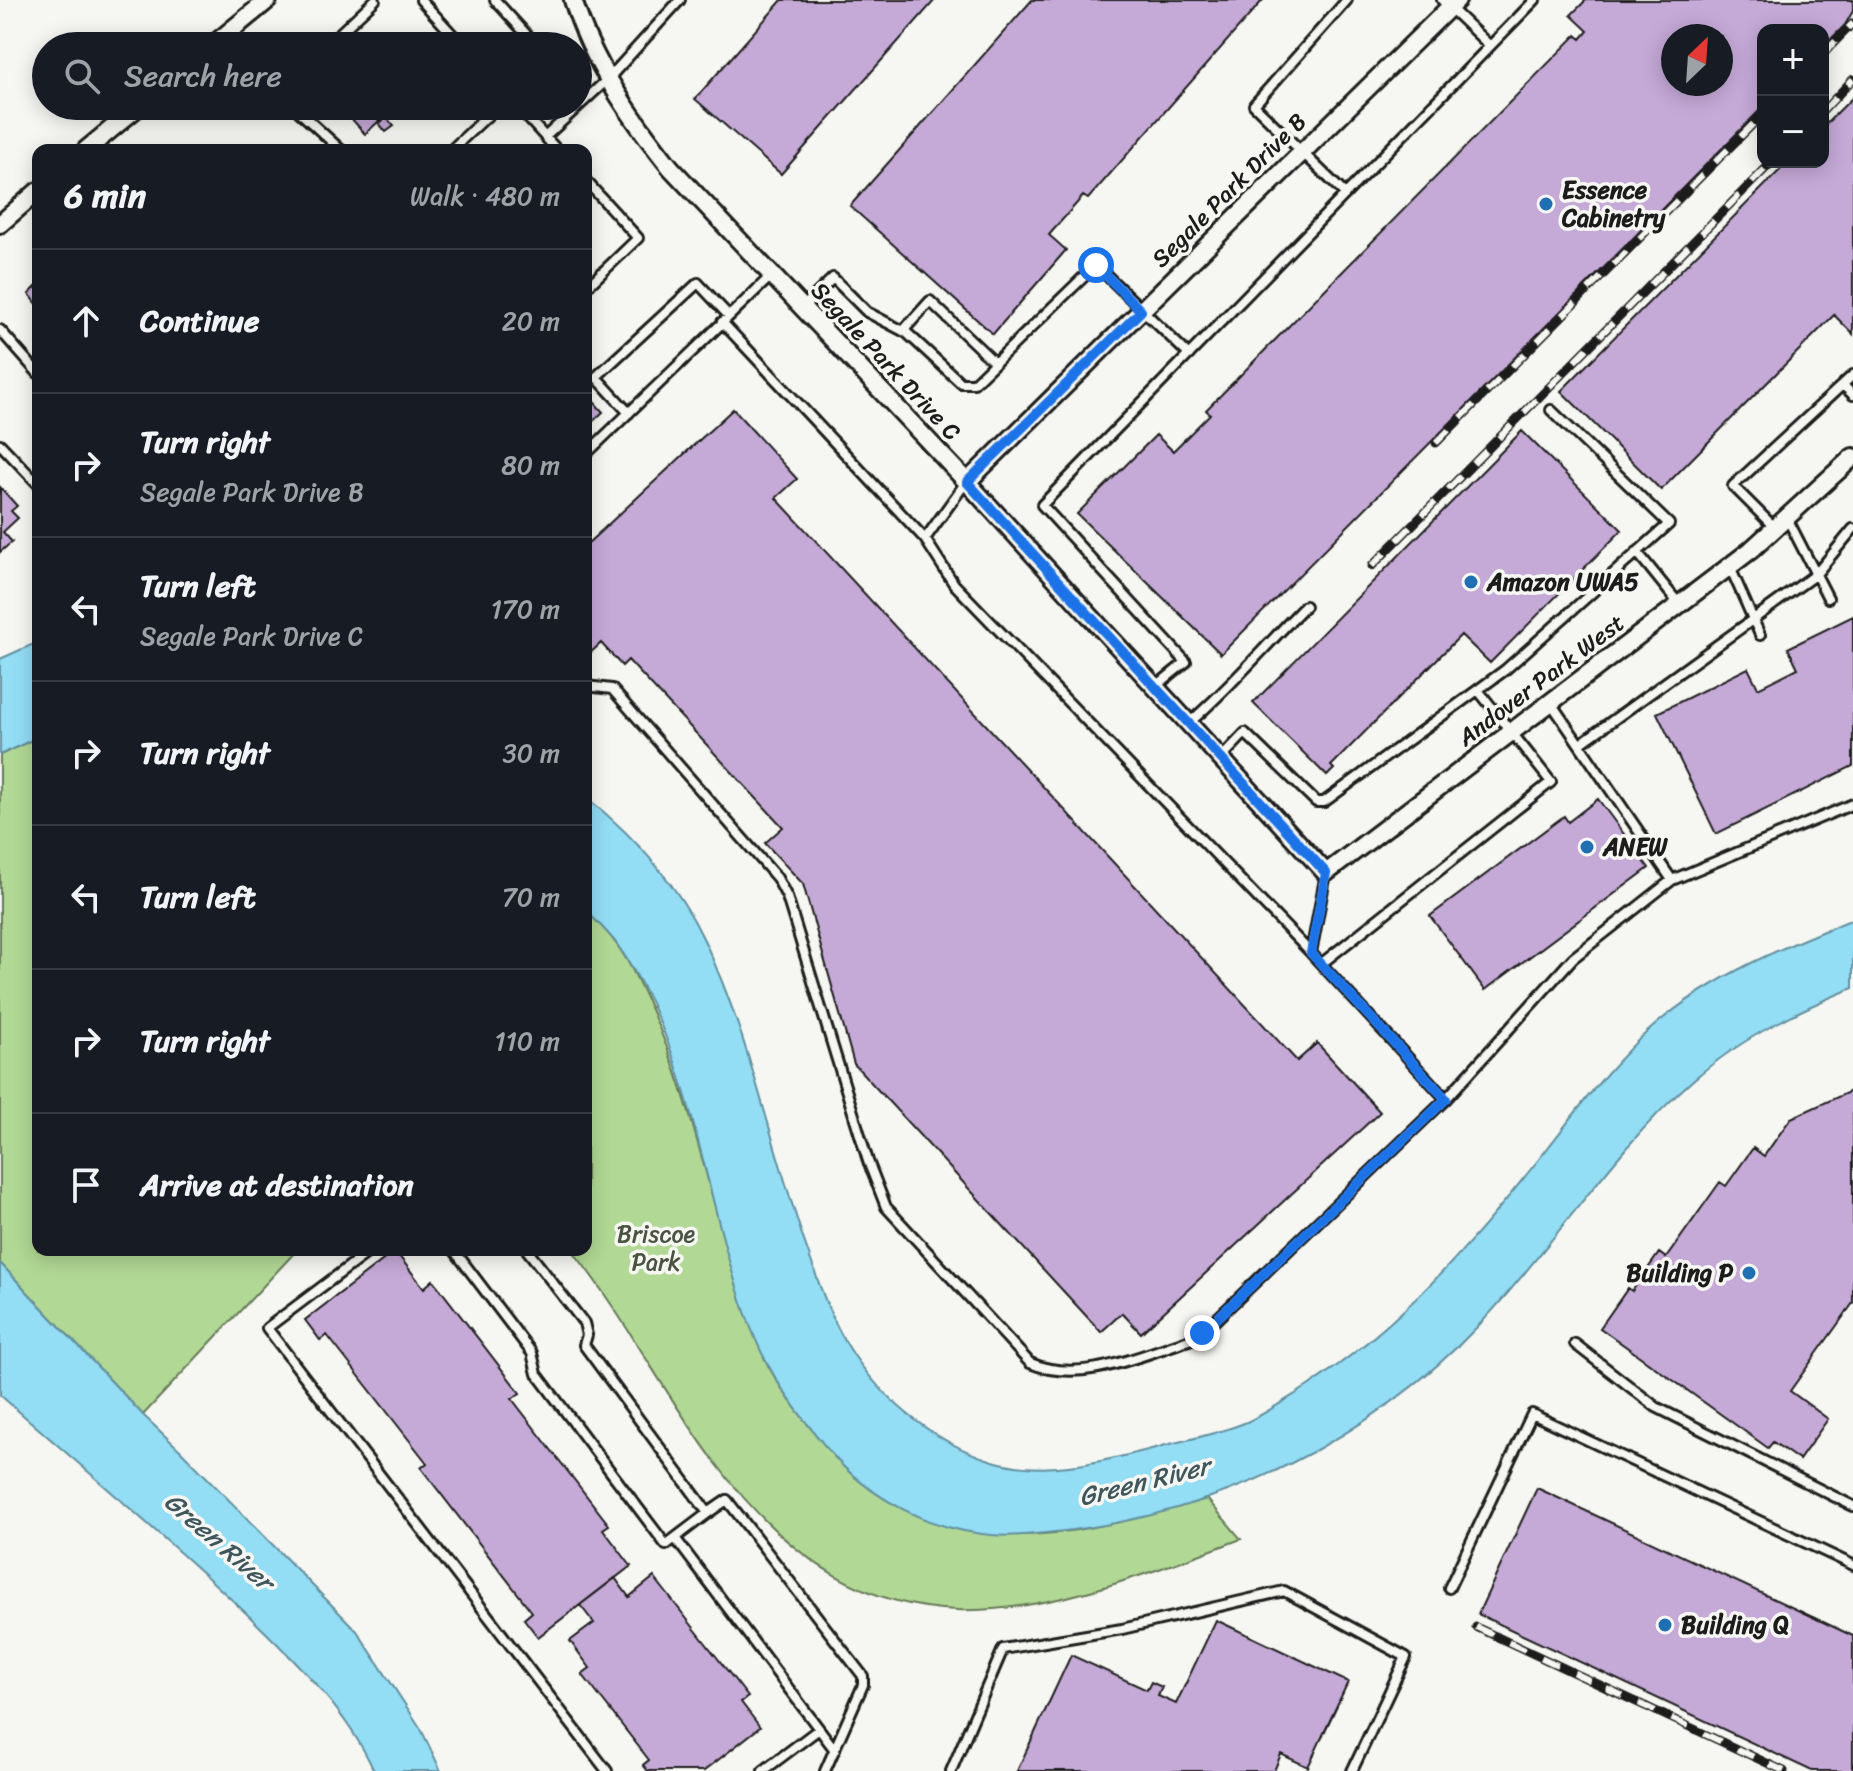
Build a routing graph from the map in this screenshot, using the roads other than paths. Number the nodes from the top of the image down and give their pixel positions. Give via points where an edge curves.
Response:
1 (268, 0) edge
2 (375, 0) edge
3 (421, 0) edge
4 (495, 0) edge
5 (573, 0) edge
6 (680, 0) edge
7 (1347, 0) edge
8 (1535, 0) edge
9 (1450, 2) edge
10 (229, 32) edge
11 (341, 32) edge
12 (450, 32) edge
13 (524, 32) edge
14 (586, 32) edge
15 (592, 45) edge
16 (1490, 46) junction
17 (609, 78) junction
18 (592, 94) edge
19 (123, 120) edge
20 (308, 120) edge
21 (483, 120) edge
22 (530, 120) edge
23 (563, 120) edge
24 (545, 137) junction
25 (96, 144) edge
26 (334, 144) edge
27 (457, 144) edge
28 (551, 144) edge
29 (1302, 152) junction
30 (592, 188) edge
31 (1345, 194) junction
32 (32, 196) edge
33 (0, 224) edge
34 (772, 275) junction
35 (592, 282) edge
36 (802, 308) junction
37 (1141, 311) junction
38 (726, 319) junction
39 (0, 330) edge
40 (903, 331) junction
41 (1189, 355) junction
42 (995, 363) junction
43 (32, 366) edge
44 (1853, 375) edge
45 (1843, 385) junction
46 (1853, 395) edge
47 (1551, 410) dead end
48 (629, 413) junction
49 (0, 444) edge
50 (592, 448) edge
51 (1853, 457) edge
52 (32, 478) edge
53 (967, 482) junction
54 (1781, 523) junction
55 (1853, 529) edge
56 (925, 539) junction
57 (1637, 552) junction
58 (1730, 566) junction
59 (1816, 574) junction
60 (1828, 598) dead end
61 (1679, 604) junction
62 (1305, 606) dead end
63 (1753, 620) junction
64 (1760, 635) dead end
65 (592, 687) edge
66 (1155, 687) junction
67 (1478, 690) junction
68 (1551, 702) junction
69 (1188, 723) junction
70 (1511, 732) junction
71 (1580, 744) junction
72 (1220, 758) junction
73 (1853, 804) edge
74 (1326, 873) junction
75 (1672, 880) junction
76 (1311, 953) junction
77 (1321, 964) junction
78 (1446, 1099) junction
79 (363, 1256) edge
80 (459, 1256) edge
81 (532, 1256) edge
82 (1575, 1344) dead end
83 (1853, 1506) edge
84 (708, 1513) junction
85 (675, 1538) junction
86 (1853, 1565) edge
87 (1449, 1588) dead end
88 (819, 1729) junction
89 (835, 1750) junction
90 (607, 1771) edge
91 (763, 1771) edge
92 (825, 1771) edge
93 (951, 1771) edge
94 (1352, 1771) edge

1 - 10 street
2 - 11 lane
3 - 12 lane
4 - 13 lane
5 - 14 street, Segale Park Drive C
6 - 17 lane
7 - 29 lane via 1254,105
8 - 16 lane
9 - 16 lane
9 - 29 street, Segale Park Drive B
15 - 17 street, Segale Park Drive C
16 - 31 lane
17 - 18 lane
17 - 34 street, Segale Park Drive C via 635,123 671,168
19 - 25 street
20 - 26 lane
21 - 27 lane
22 - 24 lane
23 - 24 lane
24 - 28 lane
29 - 31 lane
29 - 37 street, Segale Park Drive B
30 - 35 lane via 638,238
31 - 41 lane
32 - 33 street
34 - 36 street, Segale Park Drive C
34 - 38 lane
36 - 40 lane via 833,278 867,312
36 - 53 street, Segale Park Drive C
37 - 41 lane
37 - 42 lane via 1096,265
37 - 53 street, Segale Park Drive B
38 - 48 lane
38 - 48 lane via 698,283 596,377
38 - 56 lane
39 - 43 lane
40 - 42 lane via 961,383 974,383
40 - 42 lane via 930,301
41 - 66 lane via 1042,505 1186,662
44 - 45 lane
45 - 46 lane
45 - 54 lane via 1733,486
47 - 57 lane via 1669,524
48 - 50 lane
49 - 52 lane
51 - 54 street, Andover Park West
53 - 56 lane
53 - 66 street, Segale Park Drive C
54 - 58 street, Andover Park West
54 - 59 lane
55 - 59 lane
56 - 76 lane via 954,584
57 - 61 lane
57 - 67 lane
58 - 61 street, Andover Park West
58 - 63 lane
59 - 60 lane
59 - 63 lane
61 - 68 street, Andover Park West
62 - 69 lane via 1225,692
63 - 64 lane
63 - 71 lane
65 - 78 lane via 612,689 777,878 886,1207 1030,1363 1046,1370 1085,1372 1202,1333
66 - 69 street, Segale Park Drive C
67 - 70 lane
67 - 72 lane via 1324,802 1316,802 1245,733
68 - 70 street, Andover Park West
68 - 71 lane
69 - 72 street, Segale Park Drive C
70 - 74 street, Andover Park West
70 - 77 lane via 1551,782
71 - 75 lane
72 - 74 street, Segale Park Drive C
73 - 75 lane
74 - 76 lane
75 - 78 lane via 1573,958
76 - 77 lane
77 - 78 lane
79 - 90 lane via 267,1328
80 - 85 lane via 532,1353 537,1374 666,1545
81 - 84 lane via 584,1323 584,1345
82 - 83 lane via 1656,1407
84 - 85 lane
84 - 89 lane via 727,1500 863,1676
85 - 88 lane
86 - 87 lane via 1532,1414
88 - 89 lane
88 - 91 lane
89 - 92 lane
93 - 94 lane via 1003,1649 1122,1629 1284,1591 1406,1657

